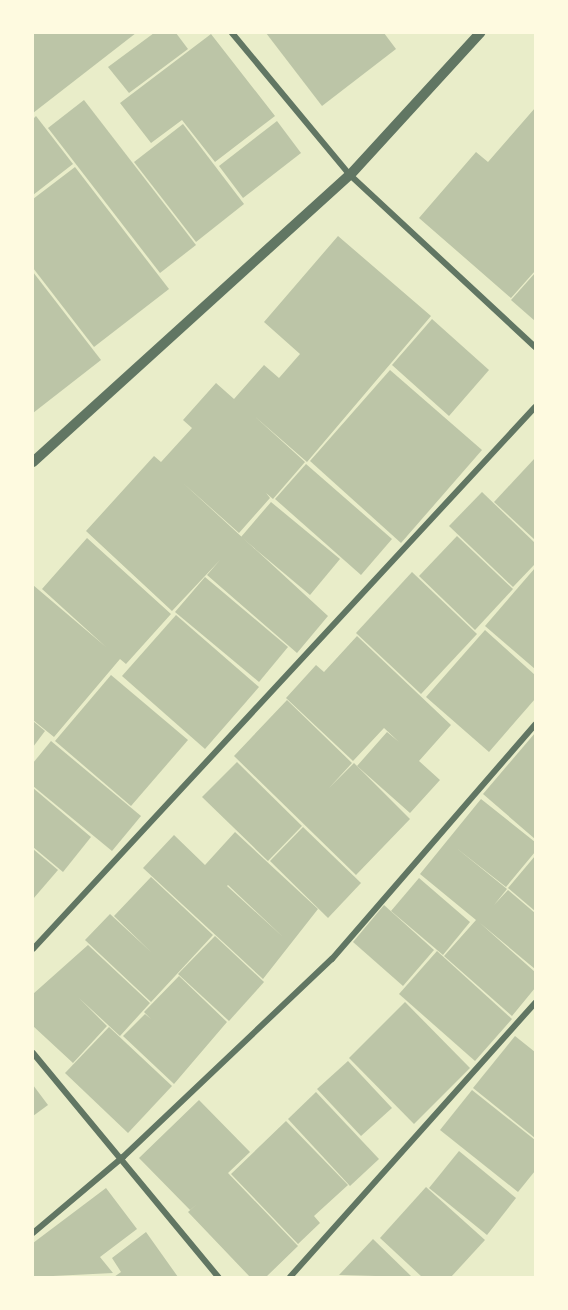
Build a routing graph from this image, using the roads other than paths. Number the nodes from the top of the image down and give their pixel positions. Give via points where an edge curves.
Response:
1 (232, 33) edge
2 (480, 33) edge
3 (350, 175) junction
4 (535, 347) edge
5 (535, 407) edge
6 (33, 462) edge
7 (535, 725) edge
8 (33, 949) edge
9 (535, 1003) edge
10 (33, 1053) edge
11 (123, 1157) junction
12 (33, 1233) edge
13 (218, 1277) edge
14 (290, 1277) edge

1 - 3 street
2 - 3 street
3 - 4 street
3 - 6 street
5 - 8 street
7 - 11 street via 332,959
9 - 14 street
10 - 11 street
11 - 12 street
11 - 13 street

